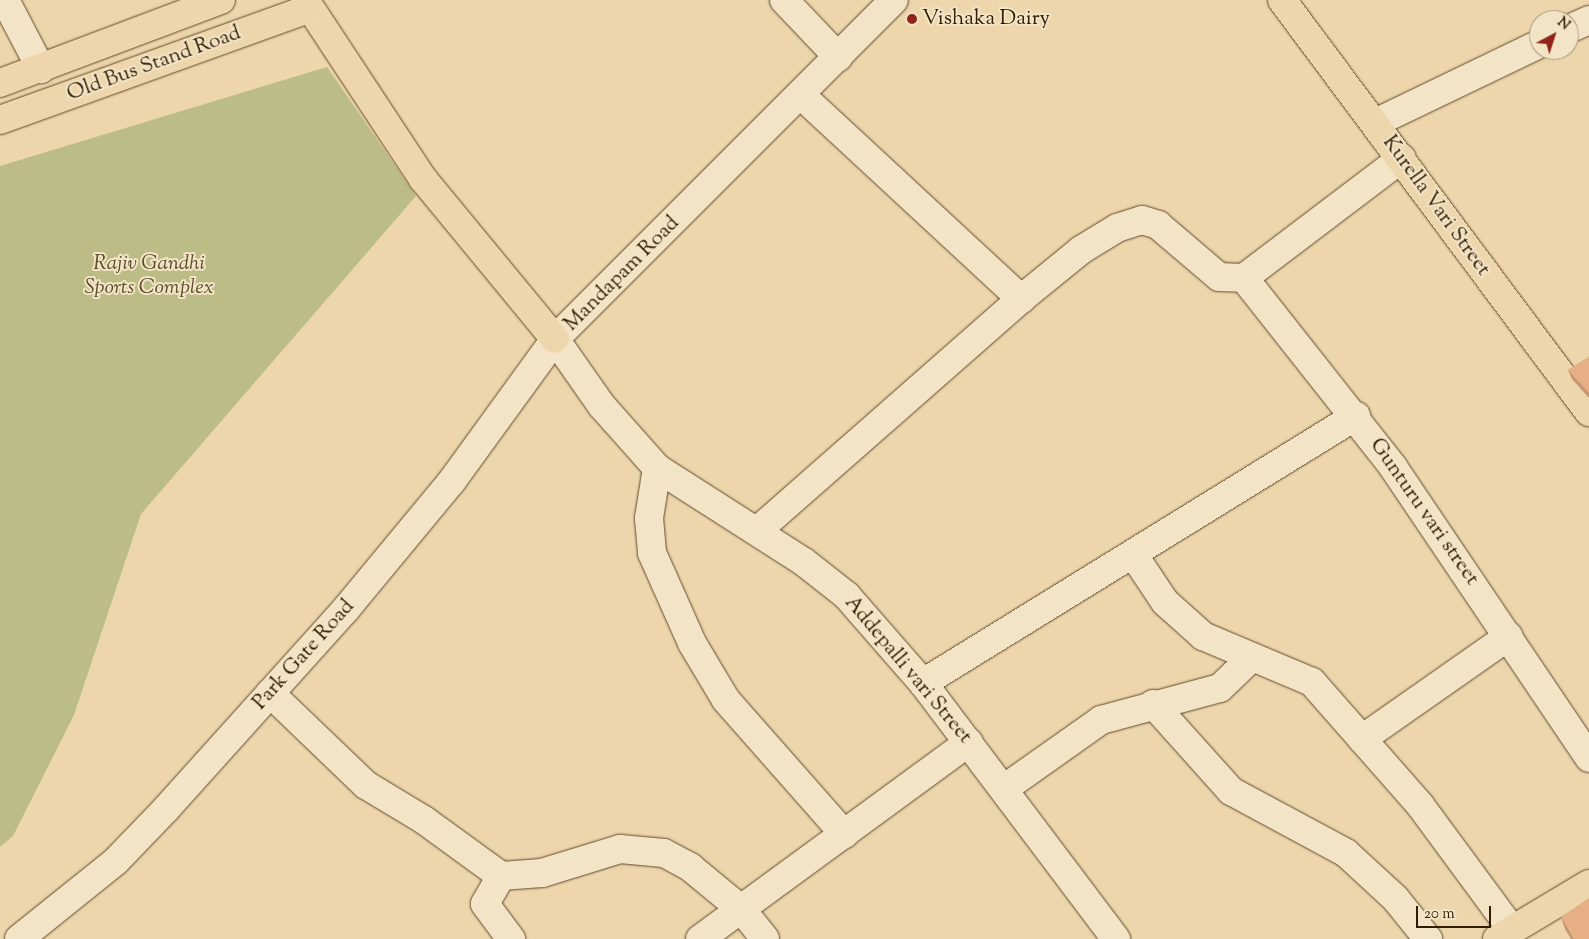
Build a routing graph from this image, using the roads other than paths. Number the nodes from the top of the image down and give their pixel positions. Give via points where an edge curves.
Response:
1 (5, 0) edge
2 (221, 0) edge
3 (784, 0) edge
4 (894, 0) edge
5 (1282, 0) edge
6 (307, 4) edge
7 (1529, 49) edge
8 (838, 57) junction
9 (41, 69) junction
10 (0, 83) edge
11 (802, 96) junction
12 (0, 120) edge
13 (1375, 123) junction
14 (1402, 158) junction
15 (1244, 278) junction
16 (1021, 299) junction
17 (555, 339) junction
18 (1589, 412) edge
19 (1356, 416) junction
20 (656, 468) junction
21 (756, 531) junction
22 (1133, 554) junction
23 (1509, 636) junction
24 (1250, 659) junction
25 (924, 683) junction
26 (270, 693) junction
27 (1153, 704) junction
28 (1362, 739) junction
29 (969, 742) junction
30 (1589, 758) edge
31 (1004, 788) junction
32 (844, 834) junction
33 (501, 876) junction
34 (1589, 884) edge
35 (741, 909) junction
36 (1504, 934) edge
37 (19, 939) edge
38 (511, 939) edge
39 (700, 939) edge
40 (765, 939) edge
41 (1116, 939) edge
42 (1428, 939) edge

1 - 9 street
2 - 9 main road, Old Bus Stand Road
3 - 8 street
4 - 8 street, Mandapam Road
5 - 13 main road, Kurella Vari Street
6 - 12 main road, Old Bus Stand Road
6 - 17 main road, Mandapam Road via 434,194
7 - 13 street
8 - 11 street, Mandapam Road
9 - 10 main road, Old Bus Stand Road
11 - 16 street
11 - 17 street, Mandapam Road
13 - 14 main road, Kurella Vari Street
14 - 15 street
14 - 18 main road, Kurella Vari Street
15 - 16 street via 1219,277 1158,225 1142,220 1117,228 1081,250
15 - 19 street, Gunturu vari street
16 - 21 street
17 - 20 street, Addepalli vari Street via 602,406
17 - 26 street, Park Gate Road via 452,481
19 - 22 street
19 - 23 street, Gunturu vari street
20 - 21 street, Addepalli vari Street
20 - 32 street via 649,518 652,553 692,643 726,700
21 - 25 street, Addepalli vari Street via 847,596
22 - 24 street via 1179,615 1203,636
22 - 25 street
23 - 28 street
23 - 30 street, Gunturu vari street
24 - 27 street via 1220,688
24 - 28 street via 1288,669 1312,682
25 - 29 street, Addepalli vari Street
26 - 33 street via 366,784 424,820
26 - 37 street, Park Gate Road via 116,861
27 - 31 street via 1101,720
27 - 42 street via 1231,791 1346,853 1395,898
28 - 36 street via 1420,805
29 - 31 street, Addepalli vari Street
29 - 32 street
31 - 41 street, Addepalli vari Street
32 - 35 street
33 - 35 street via 542,873 611,851 642,848 678,858
33 - 38 street via 485,904
34 - 36 main road
35 - 39 street
35 - 40 street

